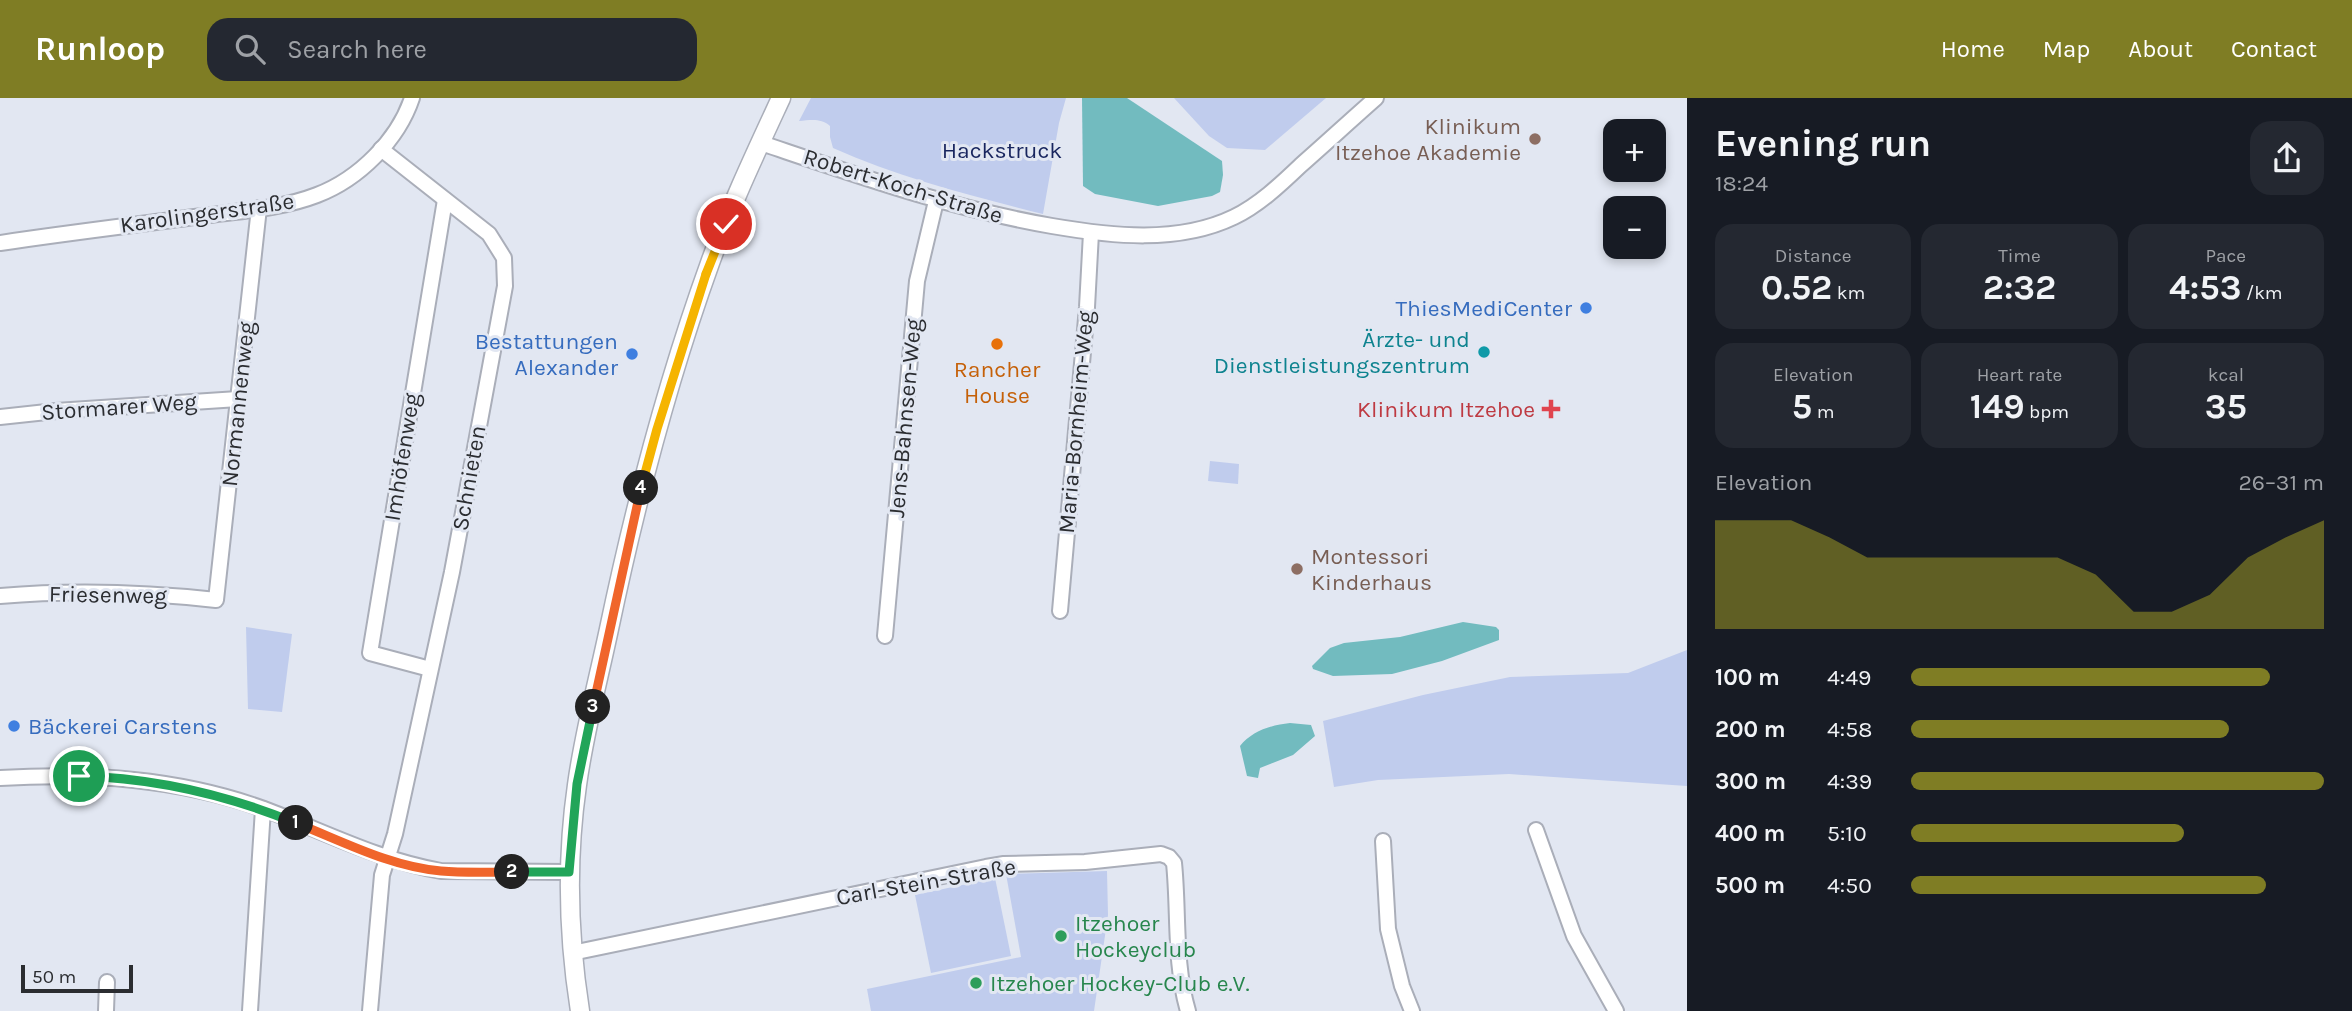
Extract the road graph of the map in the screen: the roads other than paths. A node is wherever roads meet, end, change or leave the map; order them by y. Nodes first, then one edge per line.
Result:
1 (412, 98) edge
2 (782, 98) edge
3 (1376, 98) edge
4 (761, 143) junction
5 (381, 149) junction
6 (445, 200) junction
7 (936, 201) junction
8 (259, 208) junction
9 (1091, 233) junction
10 (0, 243) edge
11 (238, 400) junction
12 (0, 417) edge
13 (0, 596) edge
14 (216, 600) joint
15 (1060, 611) dead end
16 (885, 636) dead end
17 (430, 669) junction
18 (0, 778) edge
19 (263, 809) junction
20 (1536, 830) dead end
21 (1382, 841) dead end
22 (387, 858) junction
23 (569, 872) junction
24 (572, 953) junction
25 (107, 982) dead end
26 (106, 1011) edge
27 (250, 1011) edge
28 (370, 1011) edge
29 (580, 1011) edge
30 (1188, 1011) edge
31 (1412, 1011) edge
32 (1616, 1011) edge

1 - 5 street, Karolingerstraße
2 - 4 street
3 - 9 street, Robert-Koch-Straße
4 - 7 street, Robert-Koch-Straße
4 - 23 street
5 - 6 street, Schnieten
5 - 8 street, Karolingerstraße
6 - 17 street, Schnieten
6 - 17 street, Imhöfenweg
7 - 9 street, Robert-Koch-Straße
7 - 16 street, Jens-Bahnsen-Weg
8 - 10 street, Karolingerstraße
8 - 11 street, Normannenweg
9 - 15 street, Maria-Bornheim-Weg
11 - 12 street, Stormarer Weg
11 - 14 street, Normannenweg
13 - 14 street, Friesenweg
17 - 22 street, Schnieten
18 - 19 street
19 - 22 street
19 - 27 street
20 - 32 street
21 - 31 street
22 - 23 street
22 - 28 street, Schnieten
23 - 24 street
24 - 29 street
24 - 30 street, Carl-Stein-Straße
25 - 26 street

